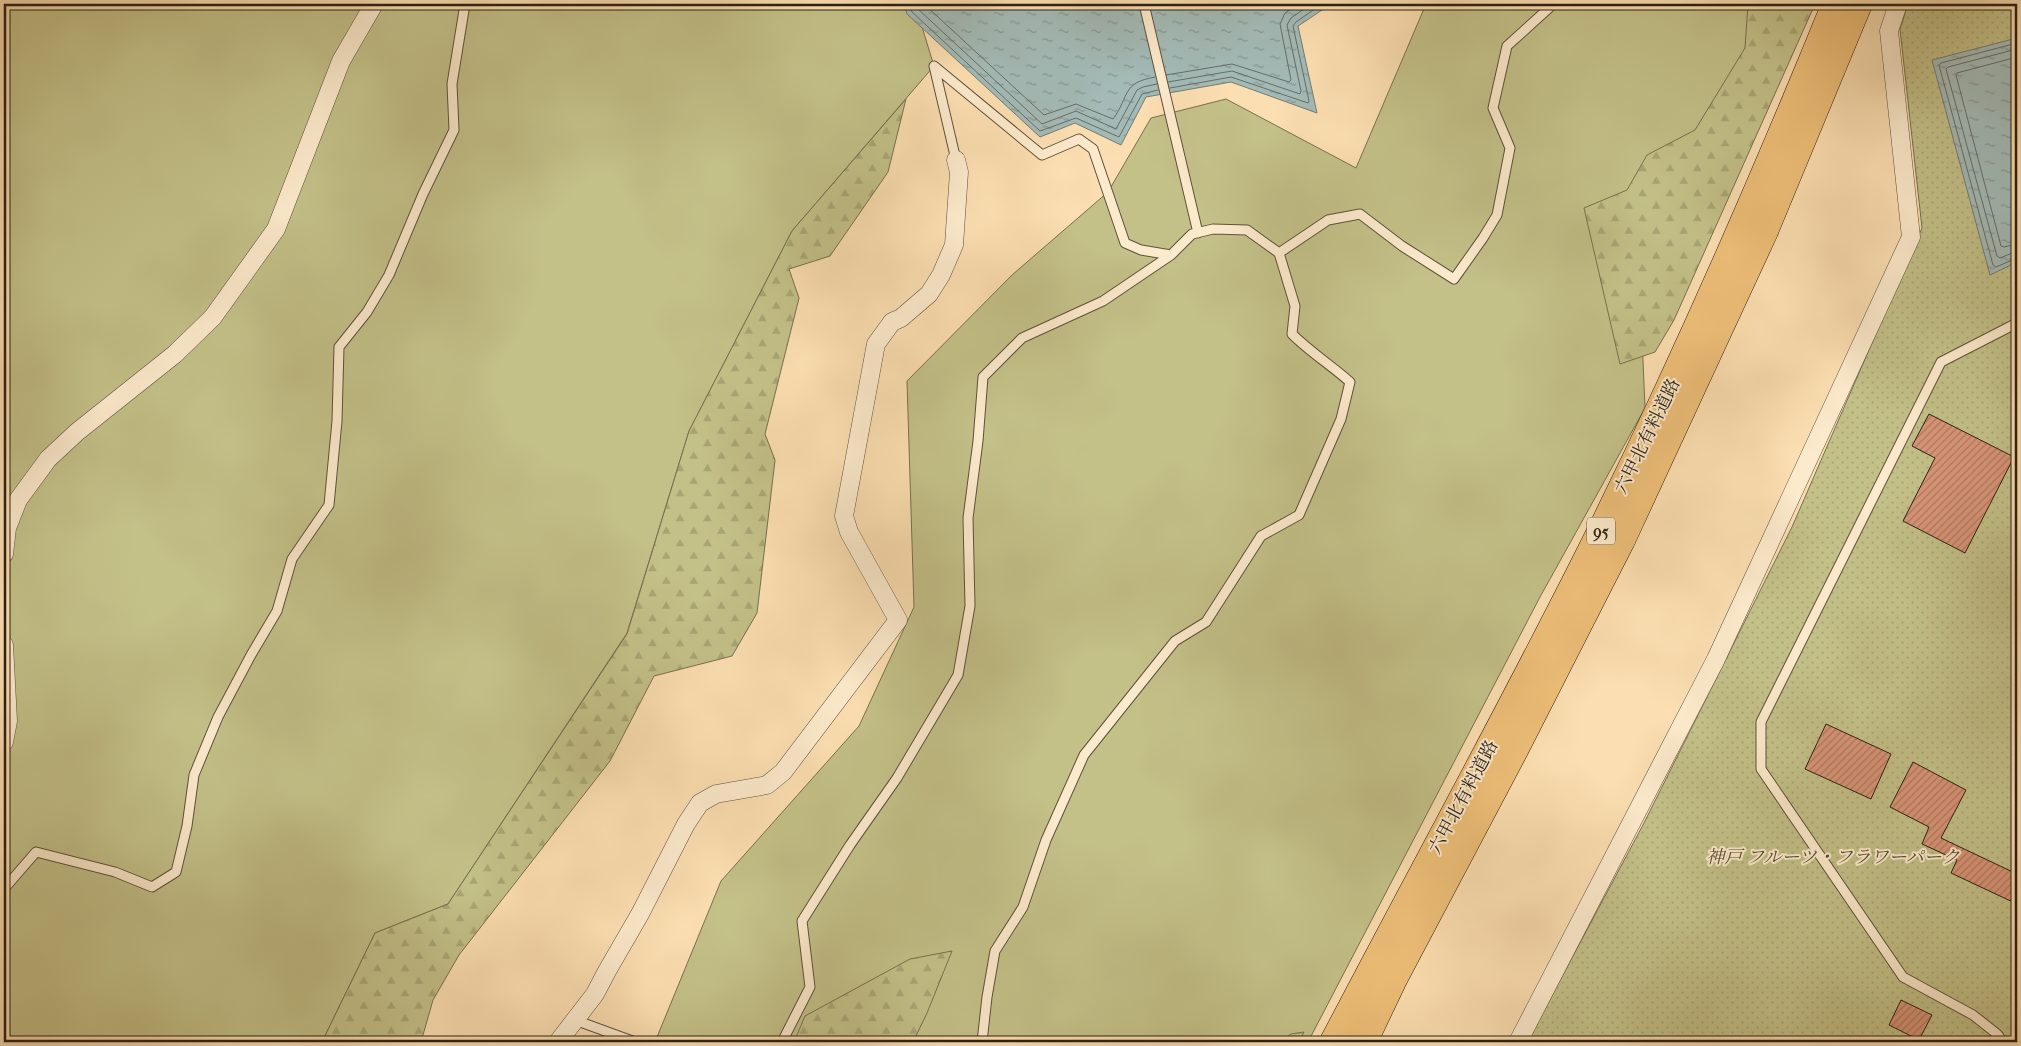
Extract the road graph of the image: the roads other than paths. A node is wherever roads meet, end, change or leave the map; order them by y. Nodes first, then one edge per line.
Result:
1 (374, 4) edge
2 (465, 4) edge
3 (1144, 4) edge
4 (1551, 4) edge
5 (1836, 4) edge
6 (1858, 4) edge
7 (1898, 4) edge
8 (956, 160) joint
9 (1198, 233) junction
10 (1279, 253) junction
11 (1171, 255) junction
12 (2017, 323) edge
13 (4, 554) edge
14 (4, 645) edge
15 (4, 742) edge
16 (4, 889) edge
17 (1393, 979) junction
18 (575, 1020) junction
19 (558, 1042) edge
20 (635, 1042) edge
21 (782, 1042) edge
22 (982, 1042) edge
23 (1334, 1042) edge
24 (1362, 1042) edge
25 (1369, 1042) edge
26 (1518, 1042) edge
27 (2003, 1042) edge

1 - 13 street
2 - 16 lane
3 - 9 lane
4 - 10 lane
5 - 23 main road, 六甲北有料道路 / 95
6 - 17 main road, 六甲北有料道路 / 95
7 - 26 street
8 - 11 lane
8 - 18 street
9 - 10 lane
9 - 11 lane
10 - 22 lane
11 - 21 lane
12 - 27 lane
14 - 15 street
17 - 24 main road, 六甲北有料道路 / 95
17 - 25 main road
18 - 19 street
18 - 20 lane

